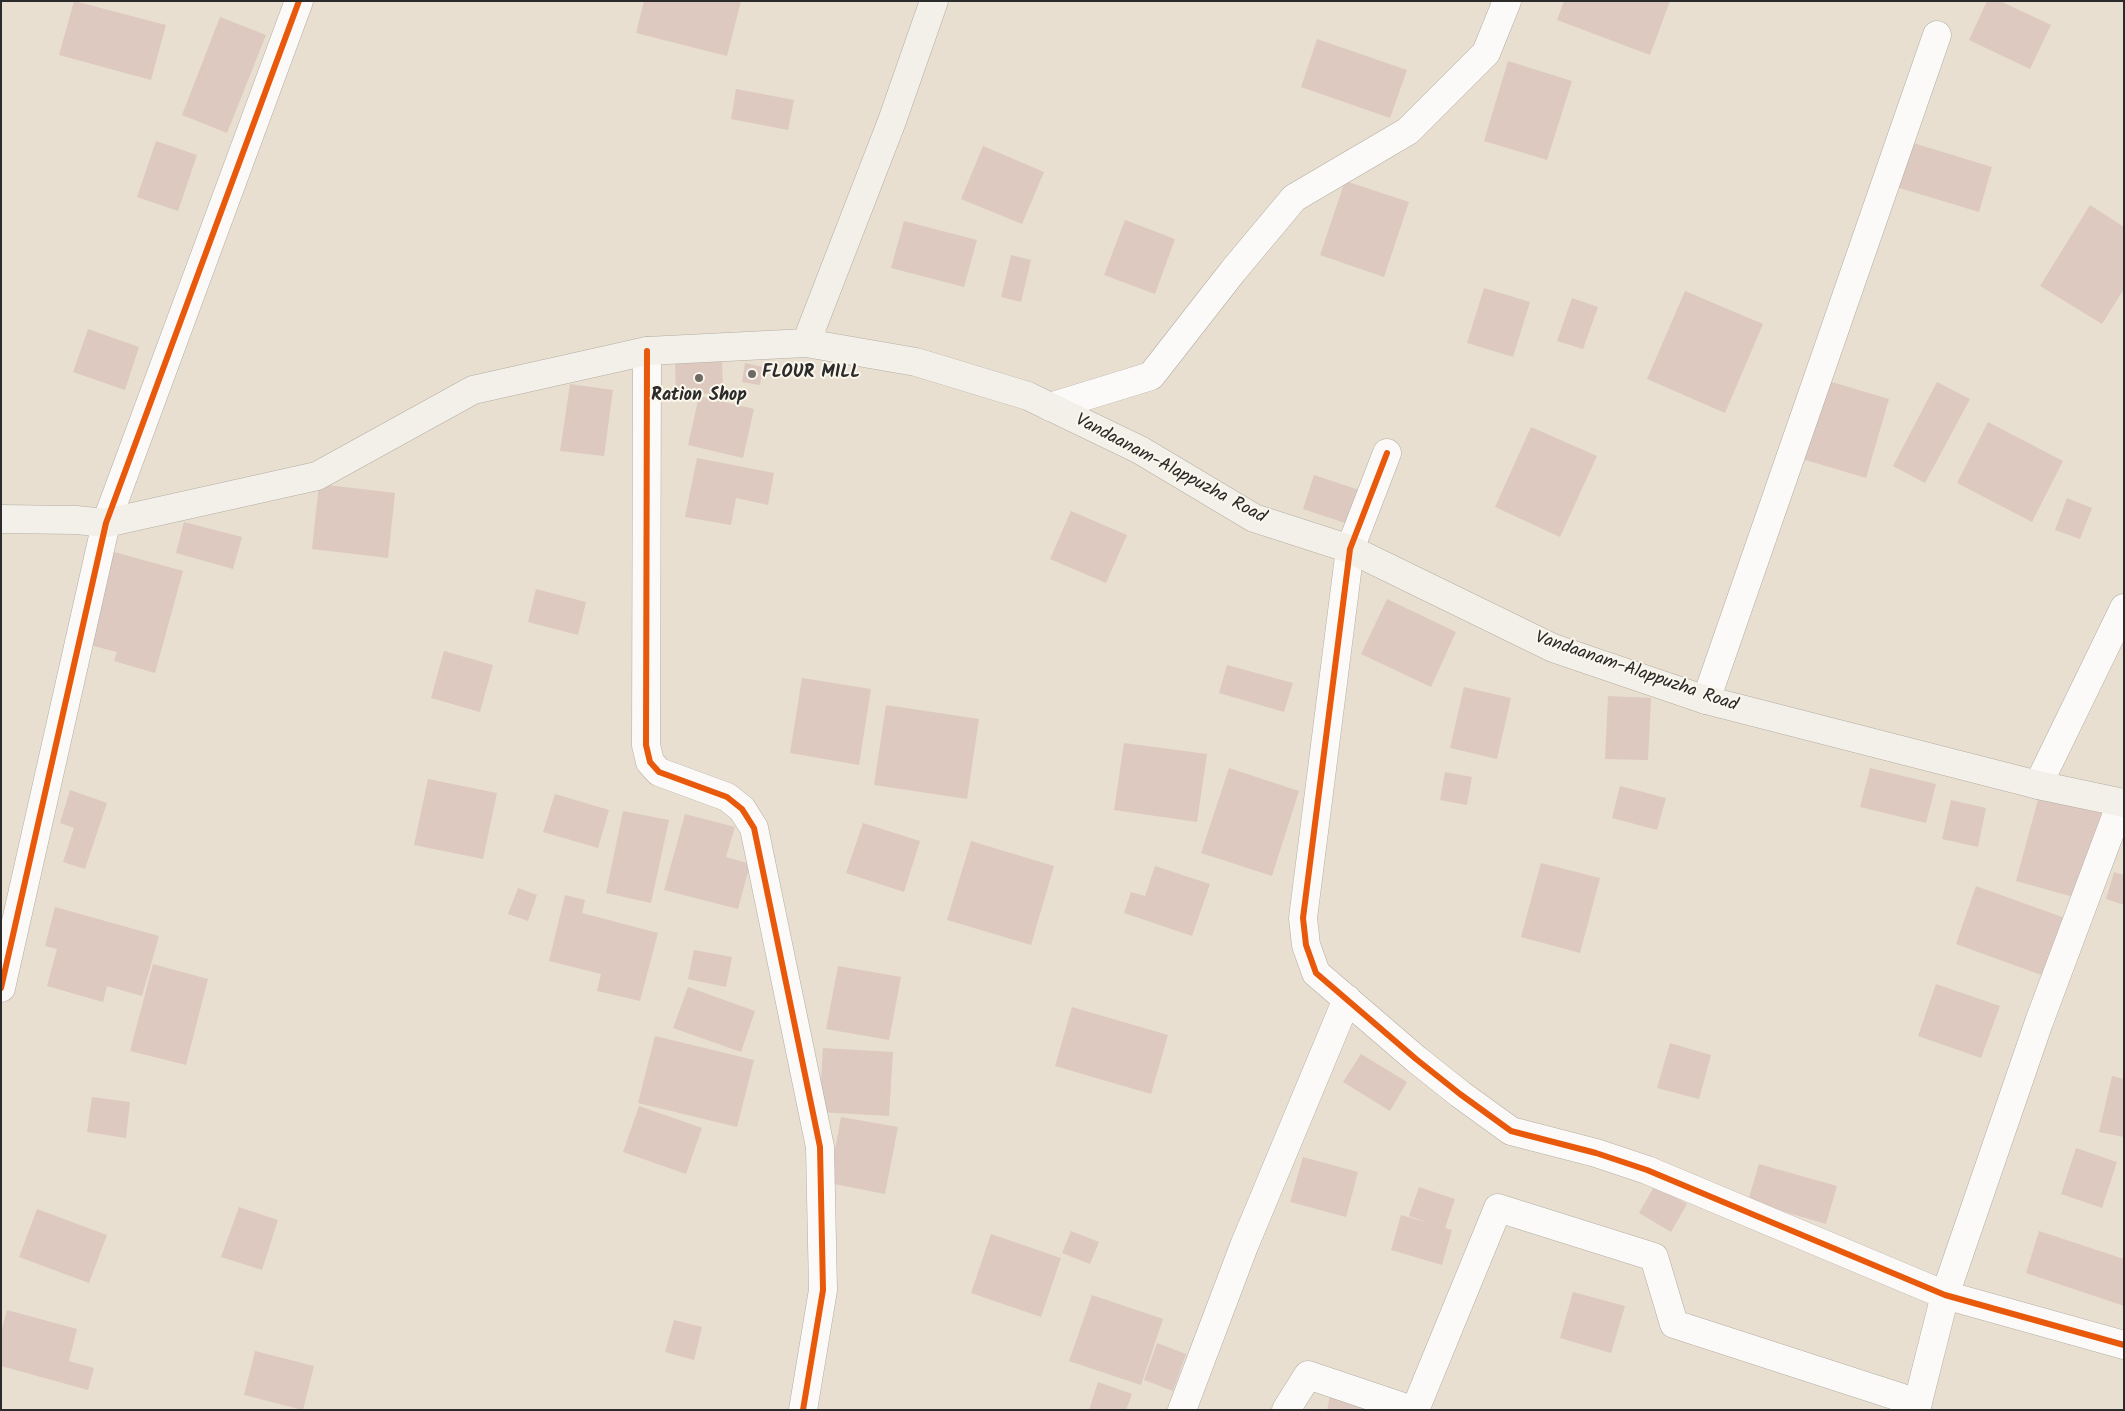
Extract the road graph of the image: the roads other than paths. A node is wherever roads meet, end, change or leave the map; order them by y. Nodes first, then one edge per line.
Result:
1 (299, 1) edge
2 (934, 1) edge
3 (1507, 1) edge
4 (1937, 36) dead end
5 (806, 343) junction
6 (647, 352) junction
7 (1050, 407) junction
8 (1387, 453) dead end
9 (1, 520) edge
10 (106, 523) junction
11 (1350, 549) junction
12 (2124, 608) edge
13 (1706, 700) junction
14 (2038, 785) junction
15 (2122, 803) edge
16 (1, 988) edge
17 (1347, 999) junction
18 (1945, 1295) junction
19 (2124, 1345) edge
20 (1917, 1406) edge
21 (803, 1410) edge
22 (1182, 1410) edge
23 (1286, 1410) edge
24 (1414, 1410) edge

1 - 10 street
2 - 5 main road
3 - 7 street
4 - 13 street
5 - 6 main road, Vandaanam-Alappuzha Road
5 - 7 main road, Vandaanam-Alappuzha Road
6 - 10 main road, Vandaanam-Alappuzha Road
6 - 21 street
7 - 11 main road, Vandaanam-Alappuzha Road
8 - 11 street
9 - 10 main road, Vandaanam-Alappuzha Road
10 - 16 street
11 - 13 main road, Vandaanam-Alappuzha Road
11 - 17 street
12 - 14 street
13 - 14 main road, Vandaanam-Alappuzha Road
14 - 15 main road, Vandaanam-Alappuzha Road
15 - 18 street
17 - 18 street
17 - 22 street
18 - 19 street
18 - 20 street
20 - 24 street
23 - 24 street

